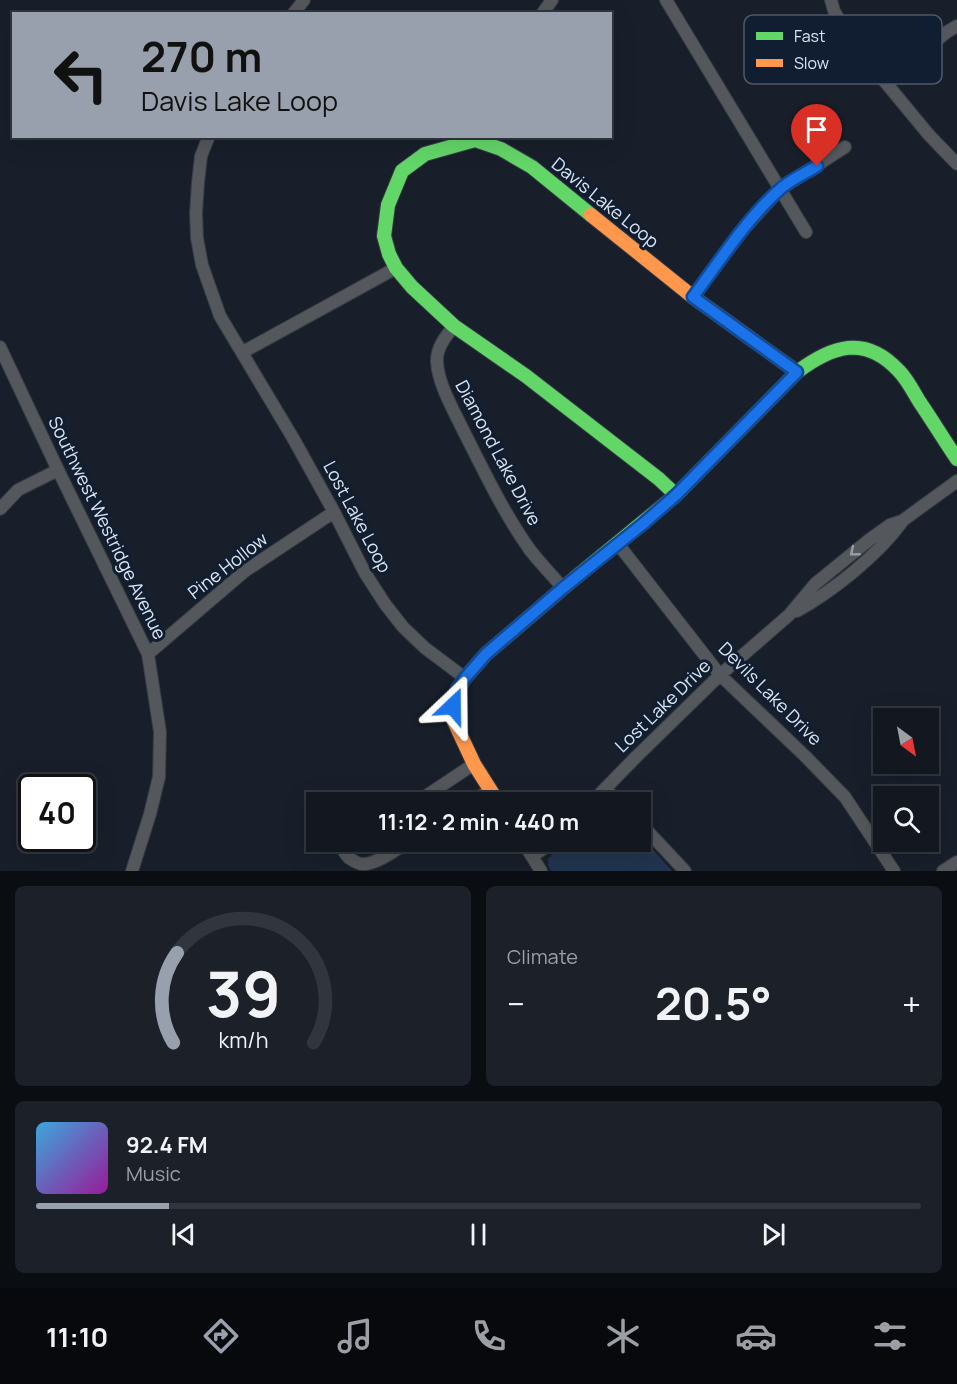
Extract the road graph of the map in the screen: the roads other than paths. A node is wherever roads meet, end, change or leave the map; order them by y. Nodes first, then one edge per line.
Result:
1 (304, 0) edge
2 (666, 0) edge
3 (831, 0) edge
4 (295, 12) edge
5 (836, 15) edge
6 (957, 26) edge
7 (942, 36) edge
8 (887, 84) edge
9 (207, 138) edge
10 (475, 138) edge
11 (845, 147) dead end
12 (957, 164) edge
13 (780, 189) junction
14 (806, 232) dead end
15 (396, 268) junction
16 (693, 297) junction
17 (454, 326) junction
18 (0, 347) edge
19 (243, 352) junction
20 (797, 372) junction
21 (957, 459) edge
22 (58, 470) junction
23 (957, 481) edge
24 (676, 495) junction
25 (0, 509) edge
26 (334, 512) junction
27 (618, 544) junction
28 (563, 588) junction
29 (148, 654) junction
30 (720, 675) junction
31 (465, 678) junction
32 (474, 764) junction
33 (605, 789) junction
34 (432, 792) edge
35 (492, 792) edge
36 (602, 792) edge
37 (608, 792) edge
38 (651, 835) edge
39 (344, 852) edge
40 (392, 852) edge
41 (530, 852) edge
42 (537, 852) edge
43 (532, 855) junction
44 (957, 862) edge
45 (132, 871) edge
46 (542, 871) edge
47 (685, 871) edge
48 (894, 871) edge
49 (943, 871) edge

1 - 4 street
2 - 13 street
3 - 5 street
6 - 7 street
8 - 12 street
9 - 19 street, Lost Lake Loop
10 - 15 street, Davis Lake Loop
10 - 16 street, Davis Lake Loop
11 - 13 street
13 - 14 street
13 - 16 street
15 - 17 street, Davis Lake Loop
15 - 19 street
16 - 20 street, Davis Lake Loop
17 - 24 street, Davis Lake Loop
17 - 28 street, Diamond Lake Drive
18 - 22 street, Southwest Westridge Avenue
19 - 26 street, Lost Lake Loop
20 - 21 street
20 - 24 street
22 - 25 street
22 - 29 street, Southwest Westridge Avenue
23 - 30 street, Lost Lake Drive
24 - 27 street
26 - 29 street, Pine Hollow
26 - 31 street, Lost Lake Loop
27 - 28 street
27 - 30 street, Devils Lake Drive
28 - 31 street
29 - 45 street, Southwest Westridge Avenue
30 - 33 street, Lost Lake Drive
30 - 48 street, Devils Lake Drive
31 - 32 street
32 - 34 street
32 - 35 street
33 - 36 street, Lost Lake Drive
33 - 37 street
38 - 47 street
39 - 40 street
41 - 43 street
42 - 43 street
43 - 46 street
44 - 49 street

